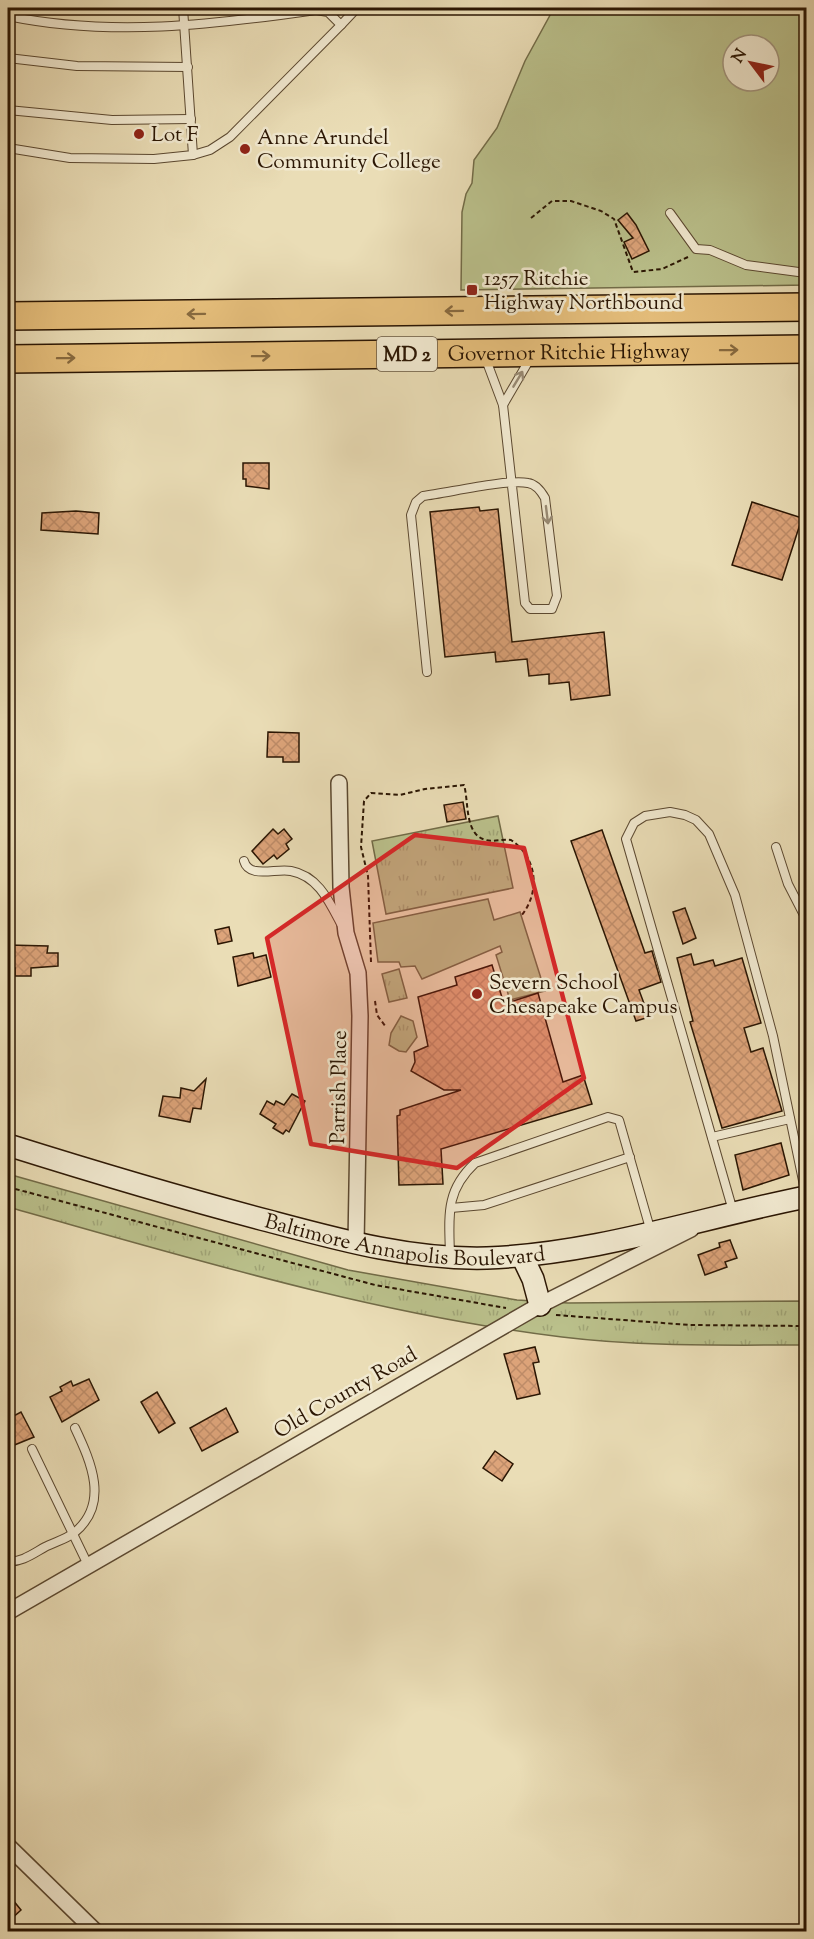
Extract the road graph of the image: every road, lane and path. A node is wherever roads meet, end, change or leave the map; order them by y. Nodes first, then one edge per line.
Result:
1 (183, 8) edge
2 (357, 8) edge
3 (8, 16) edge
4 (341, 25) junction
5 (185, 27) junction
6 (8, 58) edge
7 (188, 67) junction
8 (8, 110) edge
9 (191, 119) junction
10 (8, 148) edge
11 (193, 155) junction
12 (670, 213) dead end
13 (531, 218) dead end
14 (696, 249) junction
15 (807, 273) edge
16 (807, 307) edge
17 (8, 316) edge
18 (807, 349) edge
19 (534, 352) junction
20 (484, 353) junction
21 (8, 359) edge
22 (503, 405) junction
23 (510, 484) junction
24 (427, 672) dead end
25 (339, 783) dead end
26 (776, 847) dead end
27 (244, 861) dead end
28 (521, 916) dead end
29 (807, 919) edge
30 (346, 933) junction
31 (371, 964) dead end
32 (374, 996) dead end
33 (386, 1027) dead end
34 (790, 1119) junction
35 (712, 1137) junction
36 (8, 1146) edge
37 (630, 1157) junction
38 (8, 1186) edge
39 (807, 1197) edge
40 (451, 1208) junction
41 (734, 1213) junction
42 (709, 1219) junction
43 (651, 1233) junction
44 (356, 1244) junction
45 (450, 1256) junction
46 (522, 1256) junction
47 (506, 1308) dead end
48 (545, 1310) junction
49 (807, 1326) edge
50 (75, 1428) dead end
51 (32, 1449) dead end
52 (73, 1534) junction
53 (8, 1561) edge
54 (88, 1565) junction
55 (8, 1612) edge
56 (8, 1846) edge
57 (96, 1932) edge

1 - 5 lane
2 - 4 lane
3 - 5 lane
4 - 5 lane
4 - 11 lane
5 - 7 lane
6 - 7 lane
7 - 9 lane
8 - 9 lane
9 - 11 lane
10 - 11 lane
12 - 14 lane
13 - 14 path
14 - 15 lane
16 -> 17 highway, Governor Ritchie Highway / MD 2
19 -> 18 highway, Governor Ritchie Highway / MD 2
19 - 20 highway, Governor Ritchie Highway / MD 2
22 -> 19 lane
21 -> 20 highway, Governor Ritchie Highway / MD 2
20 - 22 lane
22 - 23 lane
23 -> 23 lane
23 - 24 lane
25 - 30 street, Parrish Place
26 - 29 lane
27 - 30 lane
28 - 31 path
30 - 44 street, Parrish Place
32 - 33 path
34 - 35 lane
34 - 35 lane
34 - 39 lane
35 - 41 lane
36 - 44 street, Baltimore Annapolis Boulevard
37 - 40 lane
37 - 40 lane
37 - 43 lane
38 - 47 path
39 - 41 street, Baltimore Annapolis Boulevard
40 - 45 lane
41 - 42 street, Baltimore Annapolis Boulevard
42 - 43 street, Baltimore Annapolis Boulevard
42 - 48 street, Old County Road
43 - 46 street, Baltimore Annapolis Boulevard
44 - 45 street, Baltimore Annapolis Boulevard
45 - 46 street, Baltimore Annapolis Boulevard
46 - 48 street
48 - 49 path
48 - 54 street, Old County Road
50 - 52 lane
51 - 52 lane
52 - 53 lane
52 - 54 lane
54 - 55 street, Old County Road
56 - 57 street

